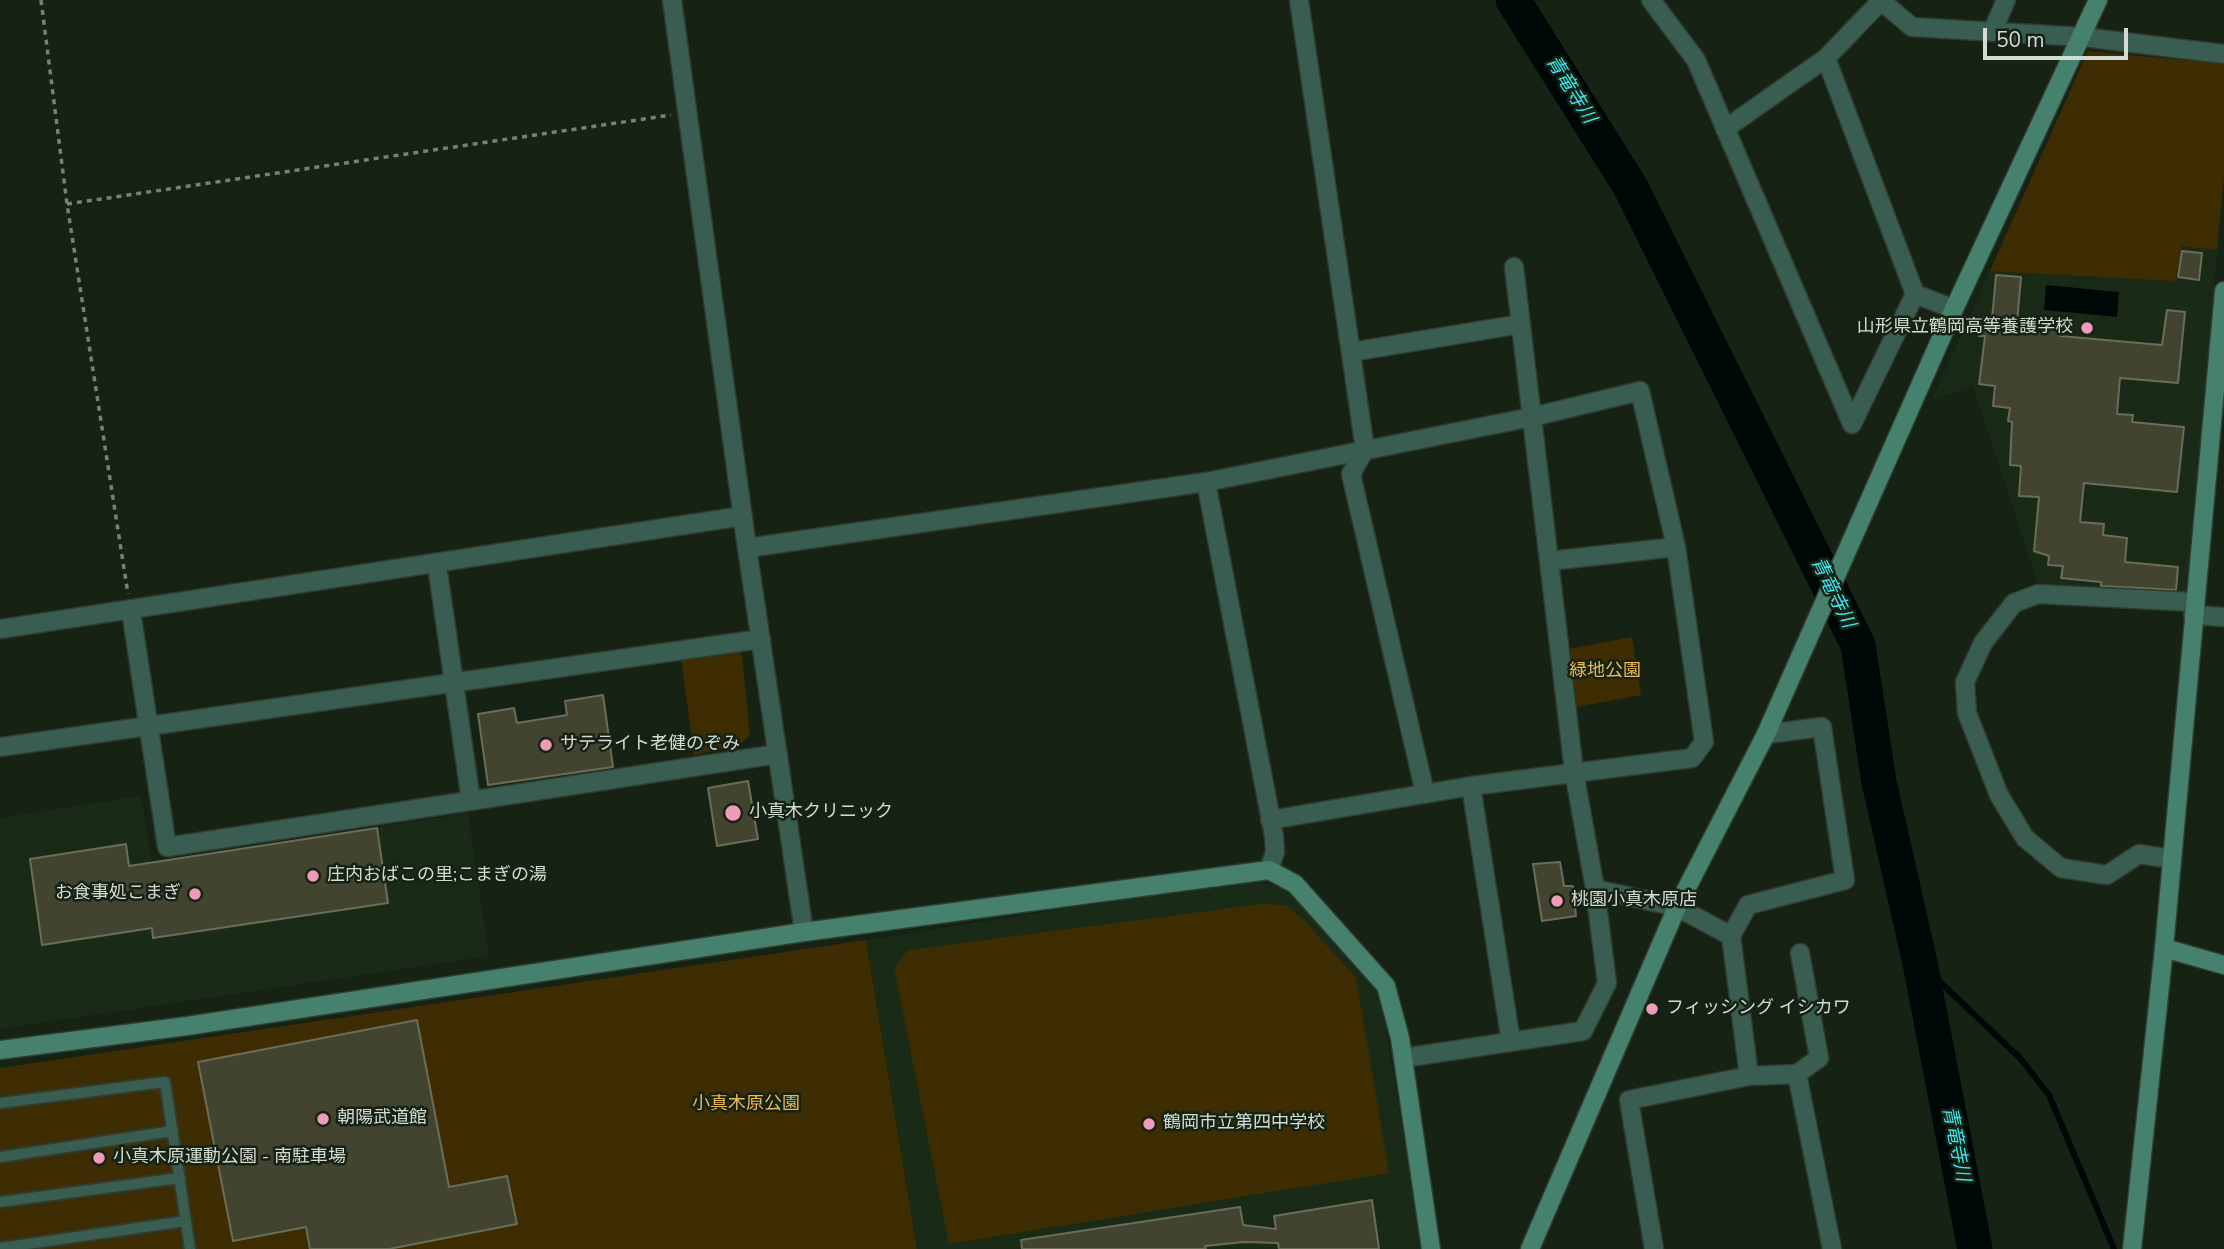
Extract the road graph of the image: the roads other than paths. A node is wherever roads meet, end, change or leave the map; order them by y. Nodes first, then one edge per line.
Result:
1 (672, 0) edge
2 (1298, 0) edge
3 (1651, 0) edge
4 (1881, 0) edge
5 (2006, 0) edge
6 (2098, 0) edge
7 (1992, 32) junction
8 (2083, 37) junction
9 (2224, 54) edge
10 (1826, 58) junction
11 (1725, 129) junction
12 (1514, 267) dead end
13 (2224, 292) edge
14 (1915, 294) junction
15 (1954, 309) junction
16 (1521, 324) junction
17 (1350, 352) junction
18 (1532, 416) junction
19 (1365, 449) junction
20 (1206, 482) junction
21 (743, 516) junction
22 (1676, 547) junction
23 (747, 548) junction
24 (1549, 561) junction
25 (437, 565) junction
26 (2193, 608) junction
27 (131, 611) junction
28 (2224, 617) edge
29 (0, 629) edge
30 (761, 639) junction
31 (454, 684) junction
32 (148, 727) junction
33 (1766, 734) junction
34 (0, 747) edge
35 (778, 754) junction
36 (1574, 771) junction
37 (1471, 786) junction
38 (1425, 793) junction
39 (471, 801) junction
40 (1270, 820) junction
41 (2172, 859) junction
42 (1269, 870) junction
43 (1595, 889) junction
44 (1677, 907) junction
45 (804, 932) junction
46 (1731, 936) junction
47 (2164, 948) junction
48 (1800, 953) dead end
49 (2224, 965) edge
50 (1511, 1042) junction
51 (0, 1050) edge
52 (1403, 1058) junction
53 (1797, 1074) junction
54 (1749, 1076) junction
55 (0, 1103) edge
56 (173, 1130) junction
57 (0, 1157) edge
58 (180, 1178) junction
59 (0, 1202) edge
60 (186, 1221) junction
61 (0, 1248) edge
62 (190, 1249) edge
63 (1431, 1249) edge
64 (1530, 1249) edge
65 (1654, 1249) edge
66 (1832, 1249) edge
67 (2132, 1249) edge

1 - 21 street
2 - 17 street
3 - 11 street
4 - 7 street
4 - 10 street
5 - 7 street
6 - 8 street
7 - 8 street
8 - 9 street
8 - 15 street
10 - 11 street
10 - 14 street
11 - 14 street
12 - 16 street
13 - 26 street
14 - 15 street
15 - 33 street
16 - 17 street
16 - 18 street
17 - 19 street
18 - 19 street
18 - 22 street
18 - 24 street
19 - 20 street
19 - 38 street
20 - 23 street
20 - 40 street
21 - 23 street
21 - 25 street
22 - 24 street
22 - 36 street
23 - 30 street
24 - 36 street
25 - 27 street
25 - 31 street
26 - 28 street
26 - 41 street
26 - 41 street
27 - 29 street
27 - 32 street
30 - 31 street
30 - 35 street
31 - 32 street
31 - 39 street
32 - 34 street
32 - 39 street
33 - 44 street
33 - 46 street
35 - 39 street
35 - 45 street
36 - 37 street
36 - 43 street
37 - 38 street
37 - 50 street
38 - 40 street
40 - 42 street
41 - 47 street
42 - 45 street
42 - 52 street
43 - 44 street
43 - 50 street
44 - 46 street
44 - 64 street
45 - 51 street
46 - 54 street
47 - 49 street
47 - 67 street
48 - 53 street
50 - 52 street
52 - 63 street
53 - 54 street
53 - 66 street
54 - 65 street
55 - 56 lane
56 - 57 lane
56 - 58 lane
58 - 59 lane
58 - 60 lane
60 - 61 lane
60 - 62 lane

